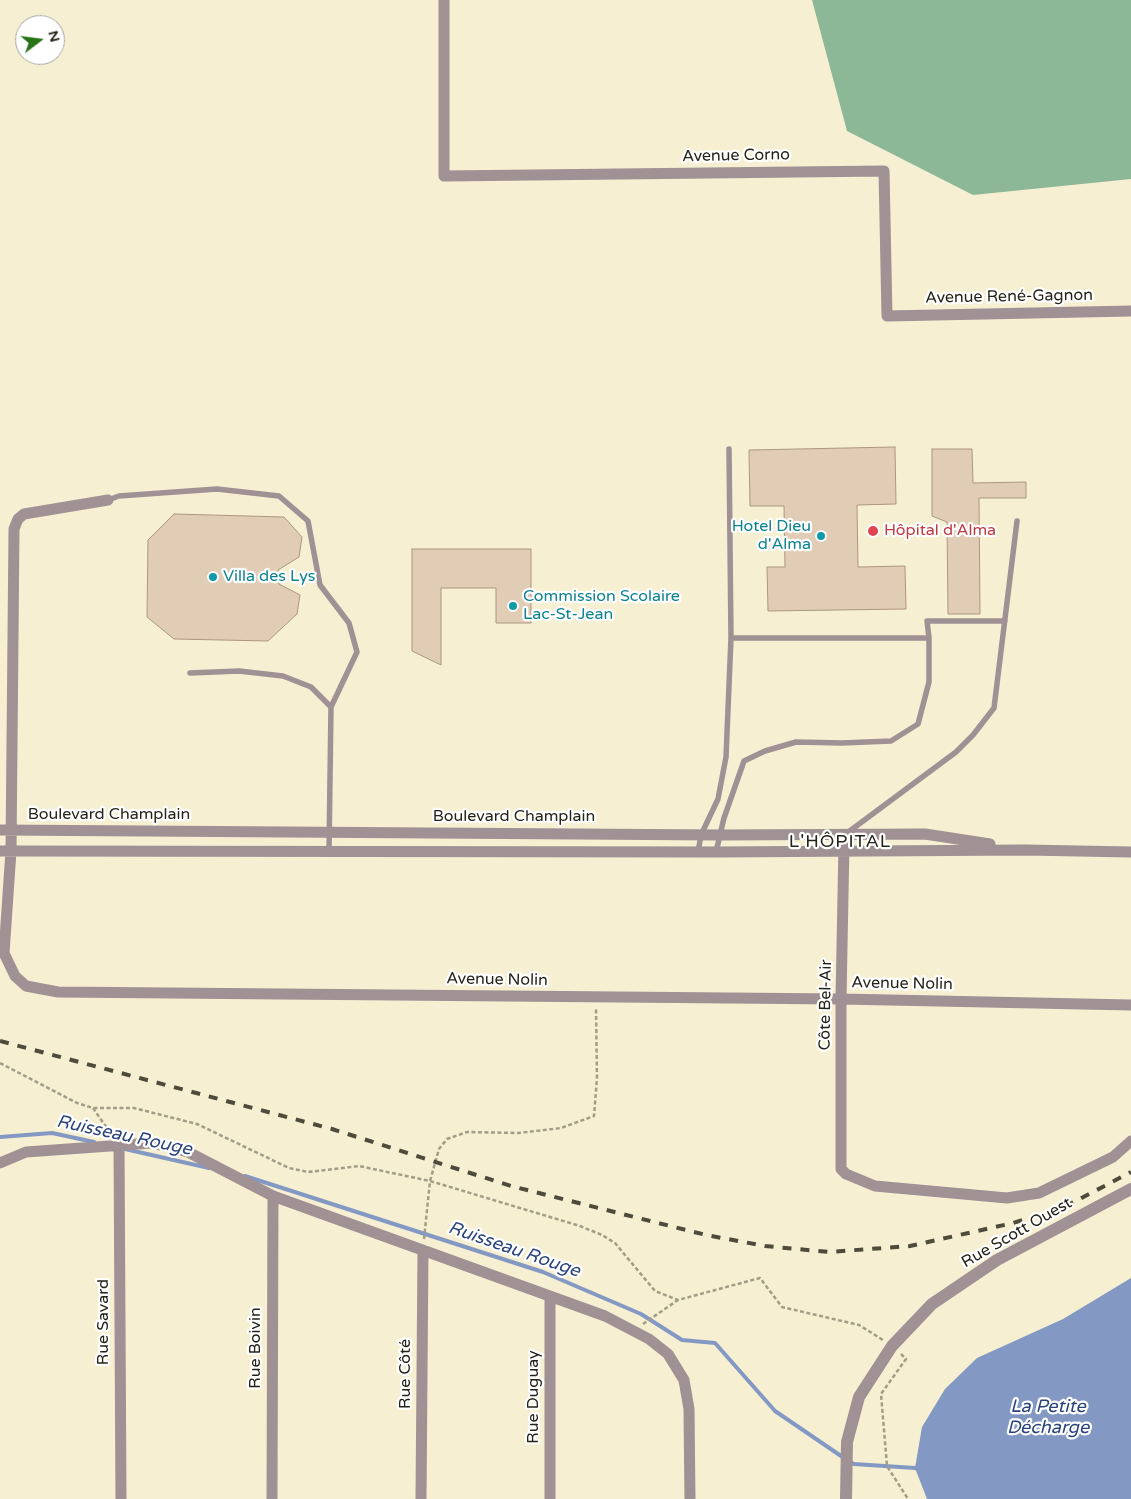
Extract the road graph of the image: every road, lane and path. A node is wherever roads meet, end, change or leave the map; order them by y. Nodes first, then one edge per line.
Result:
1 (444, 0) edge
2 (1131, 310) edge
3 (887, 316) joint
4 (729, 450) dead end
5 (108, 500) joint
6 (1017, 521) dead end
7 (1004, 621) junction
8 (731, 638) junction
9 (928, 638) junction
10 (190, 673) dead end
11 (331, 707) junction
12 (6, 830) edge
13 (329, 832) junction
14 (845, 834) junction
15 (701, 835) junction
16 (720, 835) junction
17 (844, 850) junction
18 (1026, 850) junction
19 (6, 851) edge
20 (329, 851) junction
21 (698, 852) junction
22 (716, 852) junction
23 (1131, 852) edge
24 (596, 997) junction
25 (842, 999) junction
26 (1131, 1005) edge
27 (0, 1063) edge
28 (93, 1108) junction
29 (1131, 1141) edge
30 (119, 1145) junction
31 (0, 1163) edge
32 (430, 1181) junction
33 (1131, 1188) edge
34 (273, 1196) junction
35 (422, 1250) junction
36 (550, 1296) junction
37 (678, 1300) junction
38 (634, 1330) junction
39 (892, 1346) junction
40 (121, 1499) edge
41 (272, 1499) edge
42 (421, 1499) edge
43 (550, 1499) edge
44 (690, 1499) edge
45 (846, 1499) edge
46 (908, 1499) edge

1 - 3 street, Avenue Corno
2 - 3 street, Avenue René-Gagnon
4 - 8 lane
5 - 11 lane
5 - 12 street, Avenue Nolin
6 - 7 lane
7 - 9 lane
7 - 14 lane
8 - 9 lane
8 - 15 lane
9 - 16 lane
10 - 11 lane
11 - 13 lane
12 - 13 street, Boulevard Champlain
12 - 19 street, Avenue Nolin
13 - 15 street, Boulevard Champlain
13 - 20 lane
14 - 16 street, Boulevard Champlain
14 - 17 street, Côte Bel-Air
14 - 18 street, Boulevard Champlain
15 - 16 street, Boulevard Champlain
15 - 21 lane
16 - 22 lane
17 - 18 street, Boulevard Champlain
17 - 22 street, Boulevard Champlain
17 - 25 street, Côte Bel-Air
18 - 23 street, Boulevard Champlain
19 - 20 street, Boulevard Champlain
19 - 24 street, Avenue Nolin
20 - 21 street, Boulevard Champlain
21 - 22 street, Boulevard Champlain
24 - 25 street, Avenue Nolin
24 - 32 path
25 - 26 street, Avenue Nolin
25 - 29 street, Côte Bel-Air
27 - 28 path
28 - 30 path
28 - 32 path
30 - 31 street
30 - 34 street
30 - 40 street, Rue Savard
32 - 35 path
32 - 37 path
33 - 39 street, Rue Scott Ouest
34 - 35 street
34 - 41 street, Rue Boivin
35 - 36 street
35 - 42 street, Rue Côté
36 - 38 street
36 - 43 street, Rue Duguay
37 - 38 path
37 - 39 path
38 - 44 street
39 - 45 street, Rue Scott Ouest
39 - 46 path

